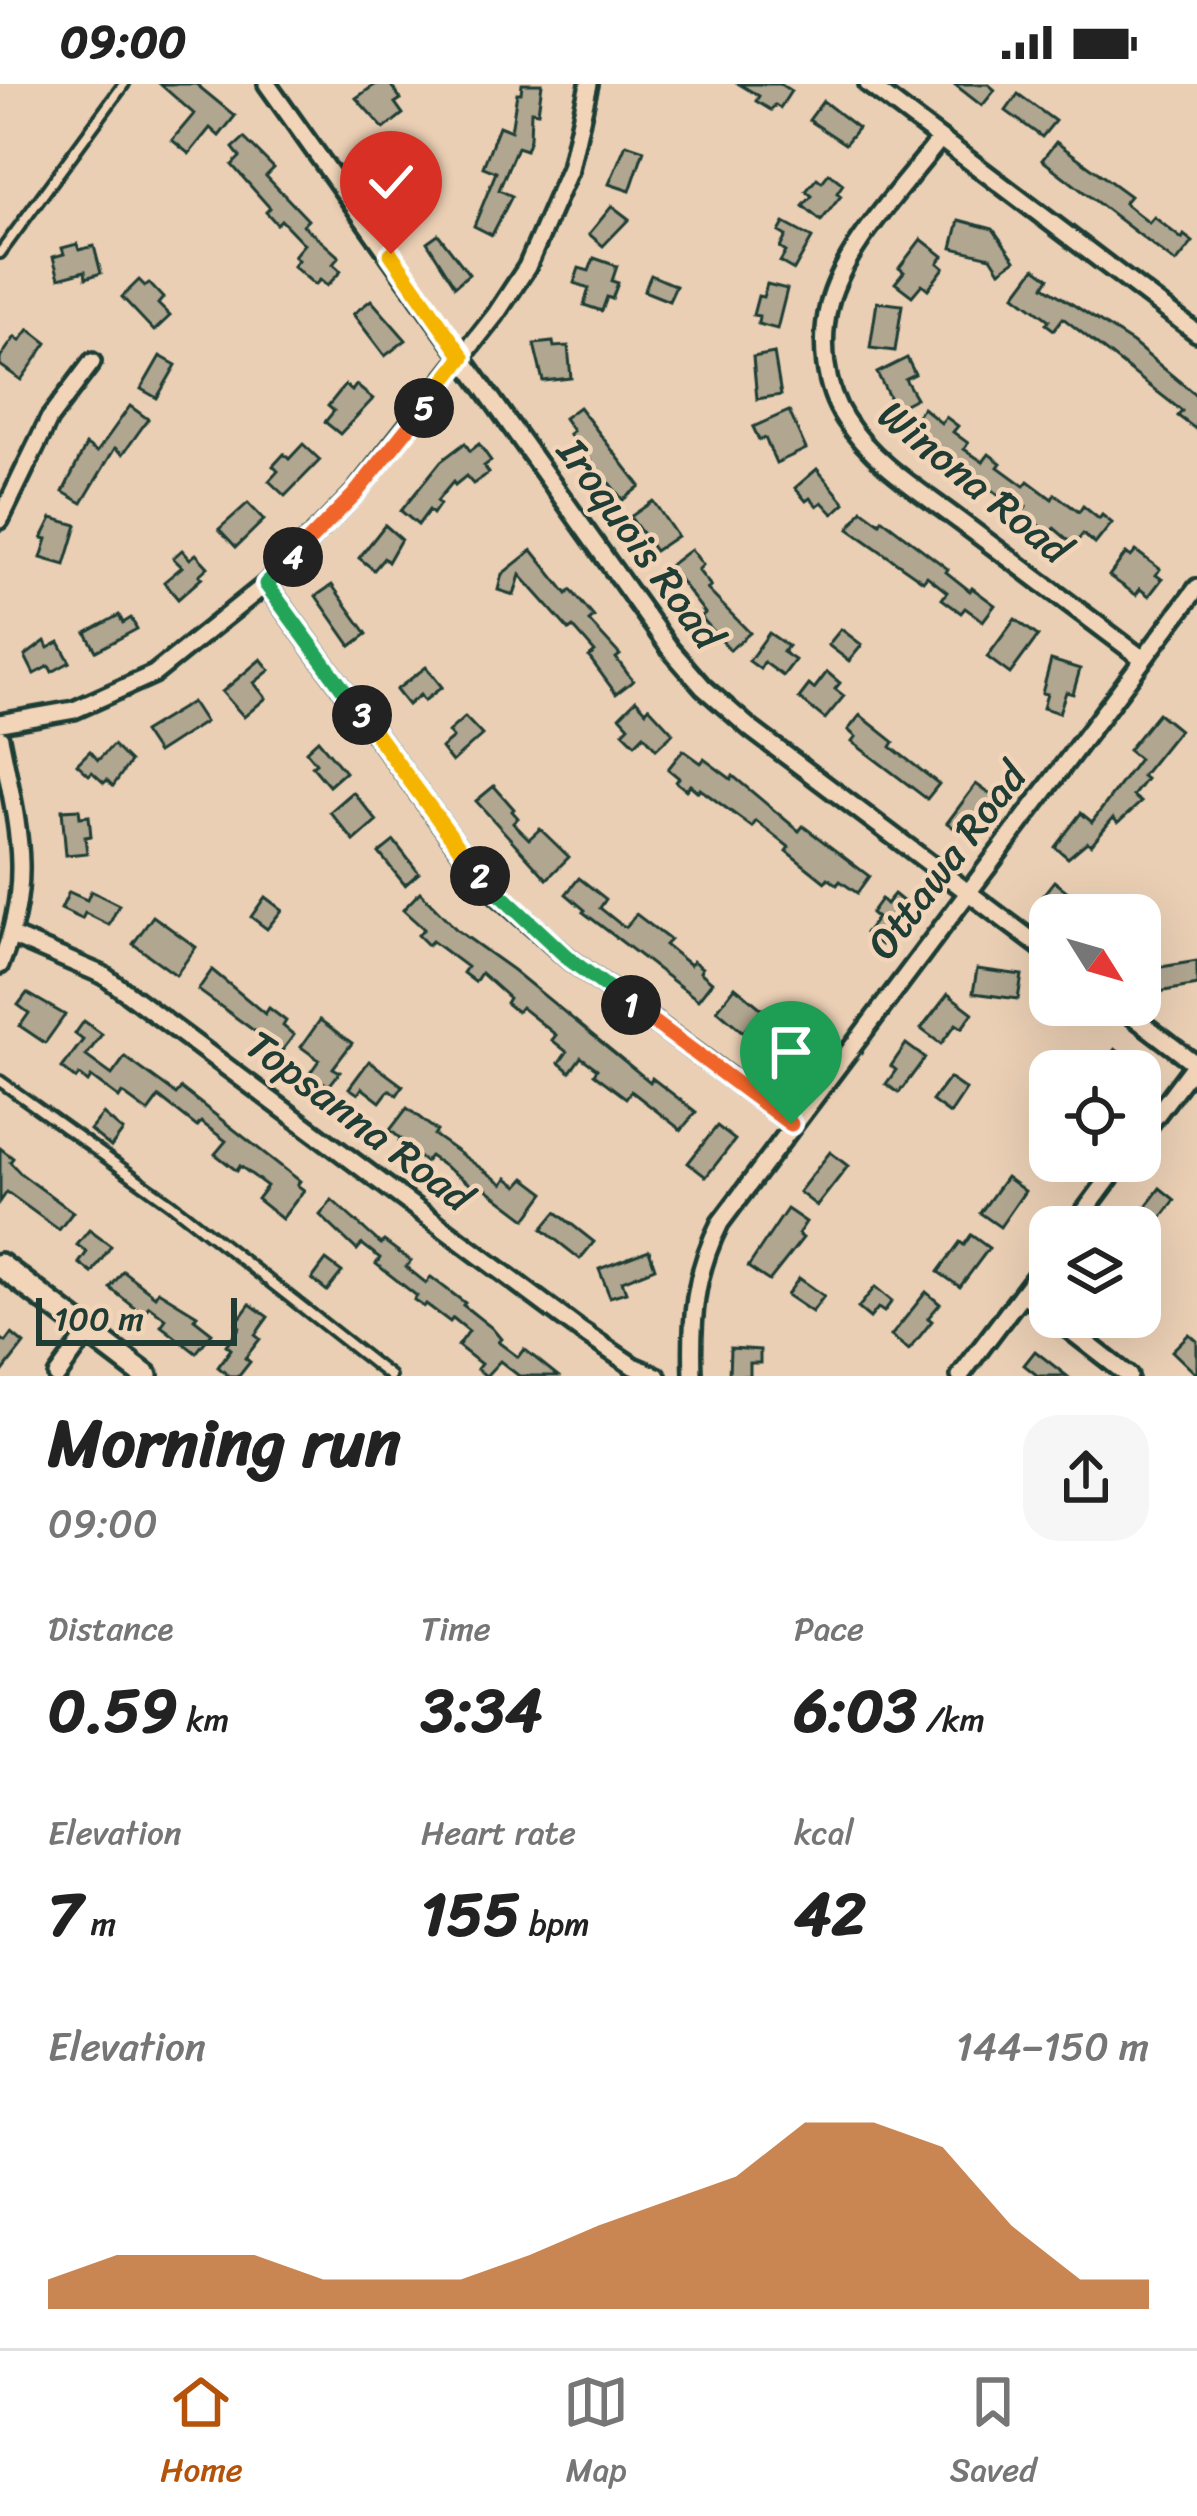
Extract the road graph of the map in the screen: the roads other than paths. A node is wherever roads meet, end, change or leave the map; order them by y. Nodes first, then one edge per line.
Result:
1 (124, 84) edge
2 (267, 84) edge
3 (589, 84) edge
4 (868, 84) edge
5 (940, 139) junction
6 (0, 253) edge
7 (1197, 333) edge
8 (463, 357) junction
9 (92, 362) dead end
10 (0, 520) edge
11 (266, 584) junction
12 (1197, 588) edge
13 (1143, 659) junction
14 (0, 723) edge
15 (0, 738) edge
16 (968, 892) junction
17 (12, 936) junction
18 (1029, 938) edge
19 (0, 965) edge
20 (1146, 1026) edge
21 (1196, 1063) edge
22 (0, 1081) edge
23 (1161, 1109) edge
24 (791, 1124) junction
25 (1106, 1182) edge
26 (1088, 1206) edge
27 (0, 1265) edge
28 (1029, 1285) edge
29 (1023, 1293) junction
30 (1029, 1298) edge
31 (88, 1333) junction
32 (1080, 1338) edge
33 (57, 1376) edge
34 (146, 1376) edge
35 (390, 1376) edge
36 (657, 1376) edge
37 (693, 1376) edge
38 (960, 1376) edge
39 (1129, 1376) edge

1 - 6 lane
2 - 8 street, Iroquois Road
3 - 8 street
4 - 5 street
5 - 7 street
5 - 13 street, Winona Road
8 - 11 street
8 - 16 street, Iroquois Road
9 - 10 street
11 - 14 street
11 - 24 street
12 - 13 street, Ottawa Road
13 - 16 street, Ottawa Road
15 - 17 street
16 - 18 street, Iroquois Road
16 - 24 street, Ottawa Road
17 - 19 street
17 - 36 street, Topsanna Road
20 - 21 street
21 - 23 street
22 - 35 lane
24 - 37 street, Ottawa Road
25 - 26 street
27 - 31 street
28 - 29 street
29 - 30 street
29 - 38 street
31 - 33 street
31 - 34 street
32 - 39 street

